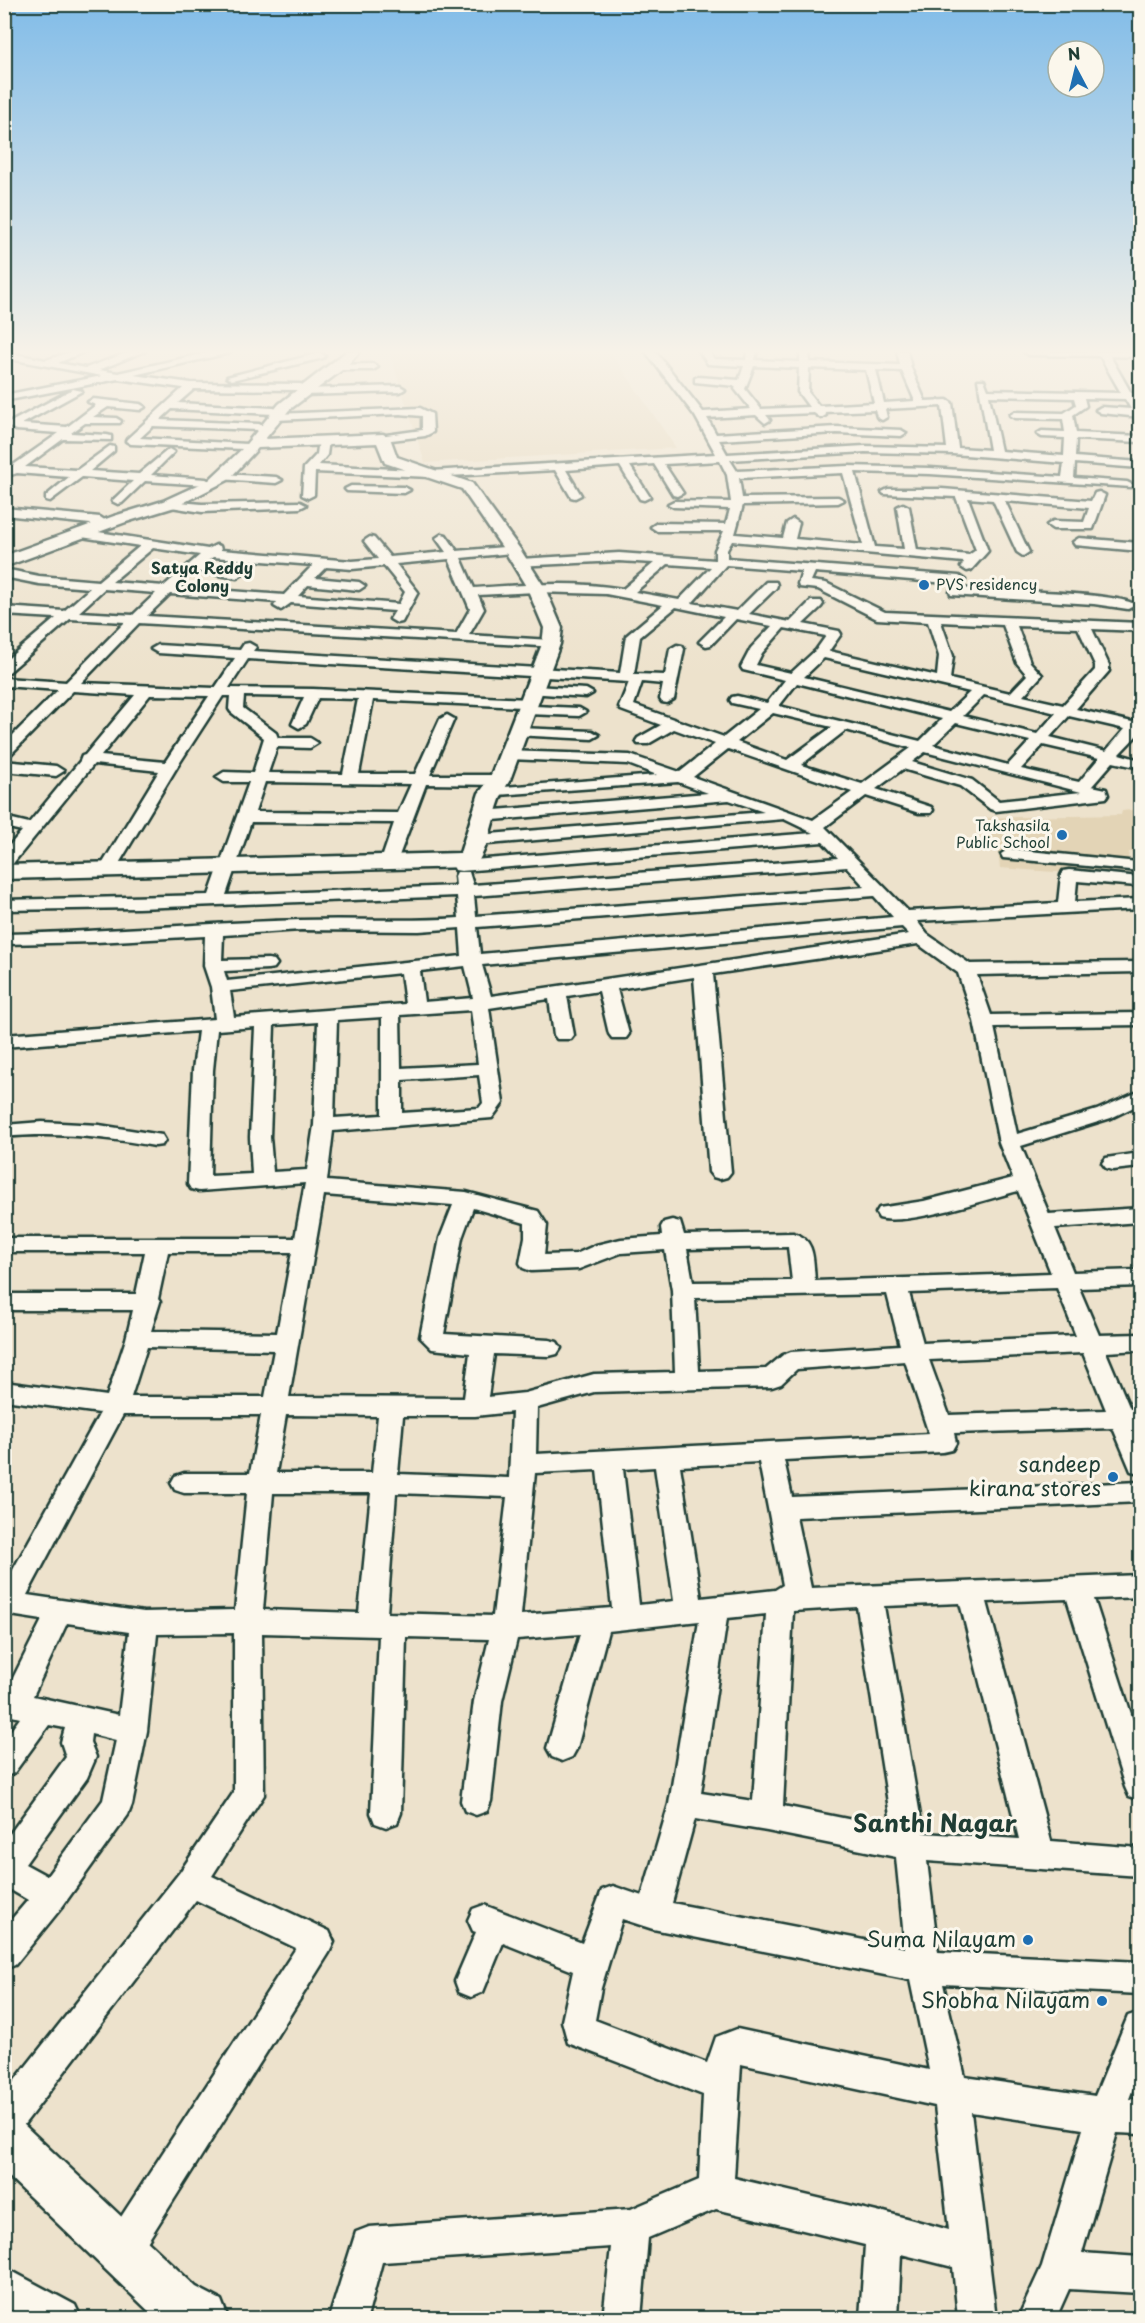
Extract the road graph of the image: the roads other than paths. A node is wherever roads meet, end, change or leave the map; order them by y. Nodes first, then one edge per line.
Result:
1 (26, 459) edge
2 (93, 459) edge
3 (161, 459) edge
4 (233, 459) edge
5 (237, 459) edge
6 (318, 459) edge
7 (385, 459) edge
8 (683, 459) edge
9 (723, 459) edge
10 (928, 459) edge
11 (1061, 459) edge
12 (1070, 460) junction
13 (657, 461) junction
14 (623, 463) junction
15 (1140, 465) edge
16 (559, 467) junction
17 (310, 468) junction
18 (848, 469) junction
19 (930, 471) junction
20 (8, 472) edge
21 (790, 472) junction
22 (374, 473) junction
23 (79, 474) junction
24 (431, 474) junction
25 (733, 475) junction
26 (142, 477) junction
27 (223, 477) junction
28 (276, 480) dead end
29 (1066, 481) junction
30 (206, 482) junction
31 (1127, 485) dead end
32 (351, 489) junction
33 (404, 490) dead end
34 (888, 492) dead end
35 (942, 492) junction
36 (961, 494) junction
37 (575, 495) dead end
38 (796, 495) dead end
39 (997, 496) junction
40 (644, 497) dead end
41 (50, 498) dead end
42 (342, 498) dead end
43 (838, 500) dead end
44 (118, 501) dead end
45 (169, 504) junction
46 (737, 504) junction
47 (903, 507) dead end
48 (11, 512) edge
49 (4, 520) edge
50 (100, 521) junction
51 (793, 523) dead end
52 (1053, 525) dead end
53 (1076, 525) junction
54 (657, 527) dead end
55 (729, 533) junction
56 (79, 534) junction
57 (442, 538) dead end
58 (227, 541) dead end
59 (370, 541) dead end
60 (788, 542) junction
61 (296, 543) dead end
62 (150, 544) junction
63 (828, 546) junction
64 (1140, 546) edge
65 (655, 548) dead end
66 (870, 549) junction
67 (1023, 552) dead end
68 (911, 553) junction
69 (210, 554) junction
70 (454, 555) junction
71 (714, 555) junction
72 (4, 556) edge
73 (516, 556) junction
74 (666, 559) junction
75 (972, 559) junction
76 (285, 561) junction
77 (4, 562) edge
78 (388, 562) junction
79 (322, 563) junction
80 (191, 567) junction
81 (810, 568) junction
82 (824, 569) junction
83 (4, 573) edge
84 (237, 574) dead end
85 (39, 580) junction
86 (304, 581) junction
87 (99, 585) junction
88 (771, 585) dead end
89 (359, 586) dead end
90 (536, 588) junction
91 (166, 590) junction
92 (470, 592) junction
93 (625, 594) junction
94 (286, 599) junction
95 (959, 601) junction
96 (679, 603) junction
97 (11, 604) edge
98 (816, 604) dead end
99 (1128, 605) dead end
100 (404, 608) junction
101 (737, 614) junction
102 (69, 615) junction
103 (933, 618) junction
104 (135, 620) junction
105 (1009, 622) junction
106 (788, 624) junction
107 (1084, 626) junction
108 (264, 627) junction
109 (1140, 627) edge
110 (387, 634) junction
111 (460, 639) junction
112 (706, 642) dead end
113 (551, 644) junction
114 (158, 649) dead end
115 (677, 649) dead end
116 (821, 653) junction
117 (242, 656) junction
118 (4, 669) edge
119 (540, 672) junction
120 (631, 677) junction
121 (793, 679) junction
122 (670, 680) junction
123 (943, 681) junction
124 (4, 682) edge
125 (67, 686) junction
126 (146, 691) junction
127 (980, 691) junction
128 (218, 692) junction
129 (237, 692) junction
130 (313, 693) junction
131 (586, 693) dead end
132 (366, 697) junction
133 (1013, 698) junction
134 (667, 699) dead end
135 (737, 700) dead end
136 (530, 701) junction
137 (770, 708) junction
138 (1067, 711) junction
139 (579, 712) dead end
140 (954, 717) junction
141 (447, 719) dead end
142 (299, 724) dead end
143 (672, 724) junction
144 (844, 725) junction
145 (1139, 725) edge
146 (519, 732) junction
147 (592, 735) dead end
148 (1038, 739) junction
149 (643, 741) dead end
150 (271, 742) junction
151 (310, 743) dead end
152 (724, 743) junction
153 (923, 746) junction
154 (4, 753) edge
155 (509, 754) junction
156 (1109, 756) junction
157 (87, 759) junction
158 (900, 764) junction
159 (1140, 764) edge
160 (4, 766) edge
161 (789, 766) junction
162 (169, 767) junction
163 (56, 771) dead end
164 (1011, 771) junction
165 (1030, 776) junction
166 (224, 777) dead end
167 (423, 777) junction
168 (682, 777) junction
169 (258, 778) junction
170 (350, 778) junction
171 (966, 783) junction
172 (1086, 783) dead end
173 (495, 786) junction
174 (866, 791) junction
175 (732, 795) junction
176 (925, 810) dead end
177 (788, 815) junction
178 (482, 816) junction
179 (245, 817) junction
180 (402, 818) junction
181 (4, 822) edge
182 (34, 829) junction
183 (821, 832) junction
184 (1009, 854) dead end
185 (469, 855) junction
186 (388, 861) junction
187 (851, 862) junction
188 (4, 863) edge
189 (228, 867) junction
190 (106, 871) junction
191 (4, 872) edge
192 (1139, 874) edge
193 (466, 891) junction
194 (877, 891) junction
195 (216, 900) junction
196 (1140, 904) edge
197 (4, 905) edge
198 (1066, 907) junction
199 (905, 919) junction
200 (469, 922) junction
201 (213, 931) junction
202 (921, 938) junction
203 (4, 939) edge
204 (472, 960) junction
205 (268, 964) dead end
206 (213, 966) junction
207 (1140, 967) edge
208 (410, 968) junction
209 (703, 970) junction
210 (966, 970) junction
211 (607, 985) junction
212 (220, 987) junction
213 (557, 992) junction
214 (481, 1003) junction
215 (416, 1009) junction
216 (391, 1011) junction
217 (328, 1016) junction
218 (265, 1020) junction
219 (1140, 1020) edge
220 (982, 1021) junction
221 (217, 1024) junction
222 (619, 1034) dead end
223 (564, 1035) dead end
224 (4, 1041) edge
225 (486, 1069) junction
226 (390, 1076) junction
227 (1140, 1097) edge
228 (392, 1121) junction
229 (324, 1125) junction
230 (4, 1131) edge
231 (156, 1140) dead end
232 (1009, 1143) junction
233 (1140, 1160) edge
234 (1113, 1163) dead end
235 (720, 1172) dead end
236 (262, 1180) junction
237 (315, 1182) junction
238 (1025, 1182) junction
239 (466, 1199) junction
240 (887, 1213) dead end
241 (1140, 1215) edge
242 (1042, 1222) junction
243 (674, 1234) junction
244 (4, 1245) edge
245 (303, 1245) junction
246 (158, 1246) junction
247 (1140, 1278) edge
248 (1067, 1281) junction
249 (896, 1286) junction
250 (804, 1289) junction
251 (683, 1290) junction
252 (4, 1302) edge
253 (148, 1302) junction
254 (138, 1339) junction
255 (286, 1342) junction
256 (1140, 1342) edge
257 (483, 1344) junction
258 (1091, 1345) junction
259 (549, 1348) dead end
260 (914, 1352) junction
261 (687, 1379) junction
262 (4, 1391) edge
263 (525, 1402) junction
264 (116, 1406) junction
265 (275, 1407) junction
266 (391, 1407) junction
267 (475, 1407) junction
268 (1132, 1419) edge
269 (940, 1424) junction
270 (770, 1452) junction
271 (666, 1456) junction
272 (609, 1460) junction
273 (1140, 1464) edge
274 (522, 1476) junction
275 (184, 1483) dead end
276 (385, 1483) junction
277 (261, 1484) junction
278 (1140, 1492) edge
279 (783, 1508) junction
280 (1140, 1586) edge
281 (1077, 1588) junction
282 (971, 1592) junction
283 (869, 1594) junction
284 (780, 1600) junction
285 (7, 1603) edge
286 (701, 1609) junction
287 (59, 1612) junction
288 (627, 1616) junction
289 (248, 1621) junction
290 (597, 1621) junction
291 (144, 1623) junction
292 (383, 1624) junction
293 (506, 1628) junction
294 (10, 1703) edge
295 (43, 1710) junction
296 (84, 1720) junction
297 (132, 1731) junction
298 (562, 1748) dead end
299 (4, 1764) edge
300 (1140, 1787) edge
301 (476, 1801) dead end
302 (684, 1804) junction
303 (386, 1813) dead end
304 (767, 1817) junction
305 (910, 1846) junction
306 (1039, 1856) junction
307 (1140, 1862) edge
308 (191, 1881) junction
309 (51, 1896) junction
310 (653, 1914) junction
311 (4, 1954) edge
312 (592, 1963) junction
313 (923, 1966) junction
314 (1140, 1977) edge
315 (471, 1982) dead end
316 (1140, 2028) edge
317 (721, 2085) junction
318 (951, 2092) junction
319 (1104, 2115) junction
320 (1140, 2117) edge
321 (4, 2123) edge
322 (4, 2139) edge
323 (716, 2191) junction
324 (631, 2227) junction
325 (884, 2230) junction
326 (121, 2250) junction
327 (970, 2253) junction
328 (1059, 2270) junction
329 (1140, 2275) edge
330 (4, 2285) edge
331 (62, 2319) edge
332 (203, 2319) edge
333 (348, 2319) edge
334 (622, 2319) edge
335 (879, 2319) edge
336 (977, 2319) edge
337 (1037, 2319) edge

1 - 20 street
2 - 23 street
3 - 26 street
4 - 30 main road
5 - 27 main road
6 - 17 street
7 - 24 main road
8 - 13 street
9 - 25 street
10 - 19 street
11 - 12 street
12 - 15 street
12 - 29 street
13 - 14 street
13 - 46 street
14 - 16 street
14 - 40 street
16 - 24 street
16 - 37 street
17 - 22 street
17 - 45 street
18 - 19 street
18 - 21 street
18 - 66 street
19 - 29 street
19 - 35 street
20 - 23 street
21 - 25 street
21 - 38 street
22 - 24 street
22 - 32 street
23 - 26 street
23 - 41 street
24 - 73 main road
25 - 46 street
26 - 30 street
26 - 44 street
27 - 28 street
27 - 45 main road
29 - 31 street
30 - 50 main road
32 - 33 street
32 - 42 street
34 - 35 street
35 - 36 street
36 - 39 street
36 - 75 street
39 - 53 street
39 - 67 street
43 - 46 street
45 - 56 main road
46 - 55 street
47 - 68 street
48 - 49 street
48 - 50 street
50 - 72 main road
51 - 60 street
52 - 53 street
53 - 64 street
54 - 55 street
55 - 60 street
55 - 71 street
56 - 62 street
56 - 77 main road
57 - 70 street
58 - 69 street
59 - 78 street
60 - 63 street
61 - 76 street
62 - 69 street
62 - 87 street
63 - 66 street
63 - 82 street
65 - 71 street
66 - 68 street
68 - 75 street
69 - 76 street
69 - 80 street
70 - 73 street
70 - 78 street
70 - 92 street
71 - 74 street
71 - 81 street
71 - 96 street
73 - 74 street
73 - 90 main road
74 - 93 street
75 - 95 street
76 - 79 street
78 - 79 street
78 - 100 street
79 - 86 street
80 - 84 street
80 - 91 street
81 - 82 street
81 - 103 street
82 - 95 street
83 - 85 street
85 - 87 street
85 - 97 street
86 - 89 street
86 - 94 street
87 - 91 street
87 - 102 street
88 - 101 street
90 - 92 street
90 - 93 street
90 - 113 main road
91 - 94 street
91 - 104 street
92 - 111 street
93 - 96 street
94 - 100 street
94 - 108 street
95 - 99 street
95 - 103 street
95 - 105 street
96 - 101 street
96 - 120 street
97 - 102 street
98 - 106 street
100 - 110 street
101 - 106 street
101 - 112 street
102 - 104 street
102 - 118 street
103 - 123 street
104 - 108 street
104 - 125 street
105 - 107 street
105 - 133 street
106 - 116 street
106 - 121 street
107 - 109 street
107 - 138 street
108 - 110 street
108 - 117 street
110 - 111 street
111 - 113 street
113 - 119 main road
114 - 117 street
115 - 122 street
116 - 121 street
116 - 123 street
117 - 119 street
117 - 128 street
119 - 120 street
119 - 136 main road
120 - 122 street
120 - 143 street
121 - 137 street
121 - 140 street
122 - 134 street
123 - 127 street
124 - 125 street
125 - 126 street
125 - 154 street
126 - 128 street
126 - 157 street
127 - 133 street
127 - 140 street
128 - 129 street
128 - 162 street
129 - 130 street
129 - 150 street
130 - 132 street
130 - 142 street
131 - 136 street
132 - 136 street
132 - 170 street
133 - 138 street
135 - 137 street
136 - 139 street
136 - 146 main road
137 - 144 street
137 - 152 street
138 - 145 street
138 - 148 street
140 - 148 street
140 - 153 street
141 - 167 street
143 - 149 street
143 - 152 street
144 - 153 street
144 - 161 street
145 - 156 street
146 - 147 street
146 - 155 main road
148 - 156 street
148 - 164 street
150 - 151 street
150 - 169 street
152 - 161 street
152 - 168 street
153 - 158 street
153 - 164 street
155 - 168 street
155 - 173 main road
156 - 159 street
156 - 172 street
157 - 162 street
157 - 182 street
158 - 171 street
158 - 174 street
160 - 163 street
161 - 174 street
162 - 190 street
164 - 165 street
165 - 171 street
165 - 171 street
166 - 169 street
167 - 170 street
167 - 173 street
167 - 180 street
168 - 173 street
168 - 175 street
169 - 170 street
169 - 179 street
173 - 178 main road
174 - 176 street
174 - 183 street
175 - 177 street
175 - 178 street
177 - 183 street
177 - 185 street
178 - 185 main road
179 - 180 street
179 - 189 street
180 - 186 street
181 - 182 street
182 - 188 street
183 - 185 street
183 - 187 street
184 - 192 street
185 - 186 main road
185 - 193 street
186 - 189 main road
187 - 193 street
187 - 194 street
189 - 190 main road
189 - 195 street
190 - 191 main road
192 - 198 street
193 - 195 street
193 - 200 street
194 - 199 street
194 - 200 street
195 - 197 street
196 - 198 street
198 - 199 street
199 - 202 street
199 - 204 street
200 - 201 street
200 - 204 street
201 - 203 street
201 - 206 street
202 - 209 street
202 - 210 street
204 - 208 street
204 - 214 street
205 - 206 street
206 - 212 street
207 - 210 street
208 - 212 street
208 - 215 street
209 - 211 street
209 - 235 street
210 - 220 street
211 - 213 street
211 - 222 street
212 - 221 street
213 - 214 street
213 - 223 street
214 - 215 street
214 - 225 street
215 - 216 street
216 - 217 street
216 - 226 street
217 - 218 street
217 - 229 street
218 - 221 street
218 - 236 street
219 - 220 street
220 - 232 street
221 - 224 street
221 - 236 street
225 - 226 street
225 - 228 street
226 - 228 street
227 - 232 street
228 - 229 street
229 - 237 street
230 - 231 street
232 - 238 street
233 - 234 street
236 - 237 street
237 - 239 street
237 - 245 street
238 - 240 street
238 - 242 street
239 - 243 street
239 - 257 street
241 - 242 street
242 - 248 street
243 - 250 street
243 - 251 street
244 - 246 street
245 - 246 street
245 - 255 street
246 - 253 street
247 - 248 street
248 - 249 street
248 - 258 street
249 - 250 street
249 - 260 street
250 - 251 street
251 - 261 street
252 - 253 street
253 - 254 street
254 - 255 street
254 - 264 street
255 - 265 street
256 - 258 street
257 - 259 street
257 - 267 street
258 - 260 street
258 - 268 street
260 - 261 street
260 - 269 street
261 - 263 street
262 - 264 street
263 - 267 street
263 - 274 street
264 - 265 street
264 - 285 street
265 - 266 street
265 - 277 street
266 - 267 street
266 - 276 street
268 - 269 street
268 - 273 street
269 - 270 street
270 - 271 street
270 - 279 street
271 - 272 street
271 - 286 street
272 - 274 street
272 - 288 street
274 - 276 street
274 - 293 street
275 - 277 street
276 - 277 street
276 - 292 street
277 - 289 street
278 - 279 street
279 - 284 street
280 - 281 street
281 - 282 street
281 - 300 street
282 - 283 street
282 - 306 street
283 - 284 street
283 - 305 street
284 - 286 street
284 - 304 street
285 - 287 street
286 - 288 street
286 - 302 street
287 - 291 street
287 - 294 street
288 - 290 street
289 - 291 street
289 - 292 street
289 - 308 street
290 - 293 street
290 - 298 street
291 - 297 street
292 - 293 street
292 - 303 street
293 - 301 street
294 - 295 street
295 - 296 street
295 - 299 street
296 - 297 street
296 - 309 street
297 - 309 street
302 - 304 street
302 - 310 street
304 - 305 street
305 - 306 street
305 - 313 street
306 - 307 street
308 - 321 street
308 - 326 street
309 - 311 street
310 - 312 street
310 - 313 street
312 - 315 street
312 - 317 street
313 - 314 street
313 - 318 street
316 - 319 street
317 - 318 street
317 - 323 street
318 - 319 street
318 - 327 street
319 - 320 street
319 - 328 street
322 - 326 main road
323 - 324 street
323 - 325 street
324 - 333 street
324 - 334 street
325 - 327 street
325 - 335 street
326 - 332 main road
327 - 336 street
328 - 329 street
328 - 337 street
330 - 331 street

